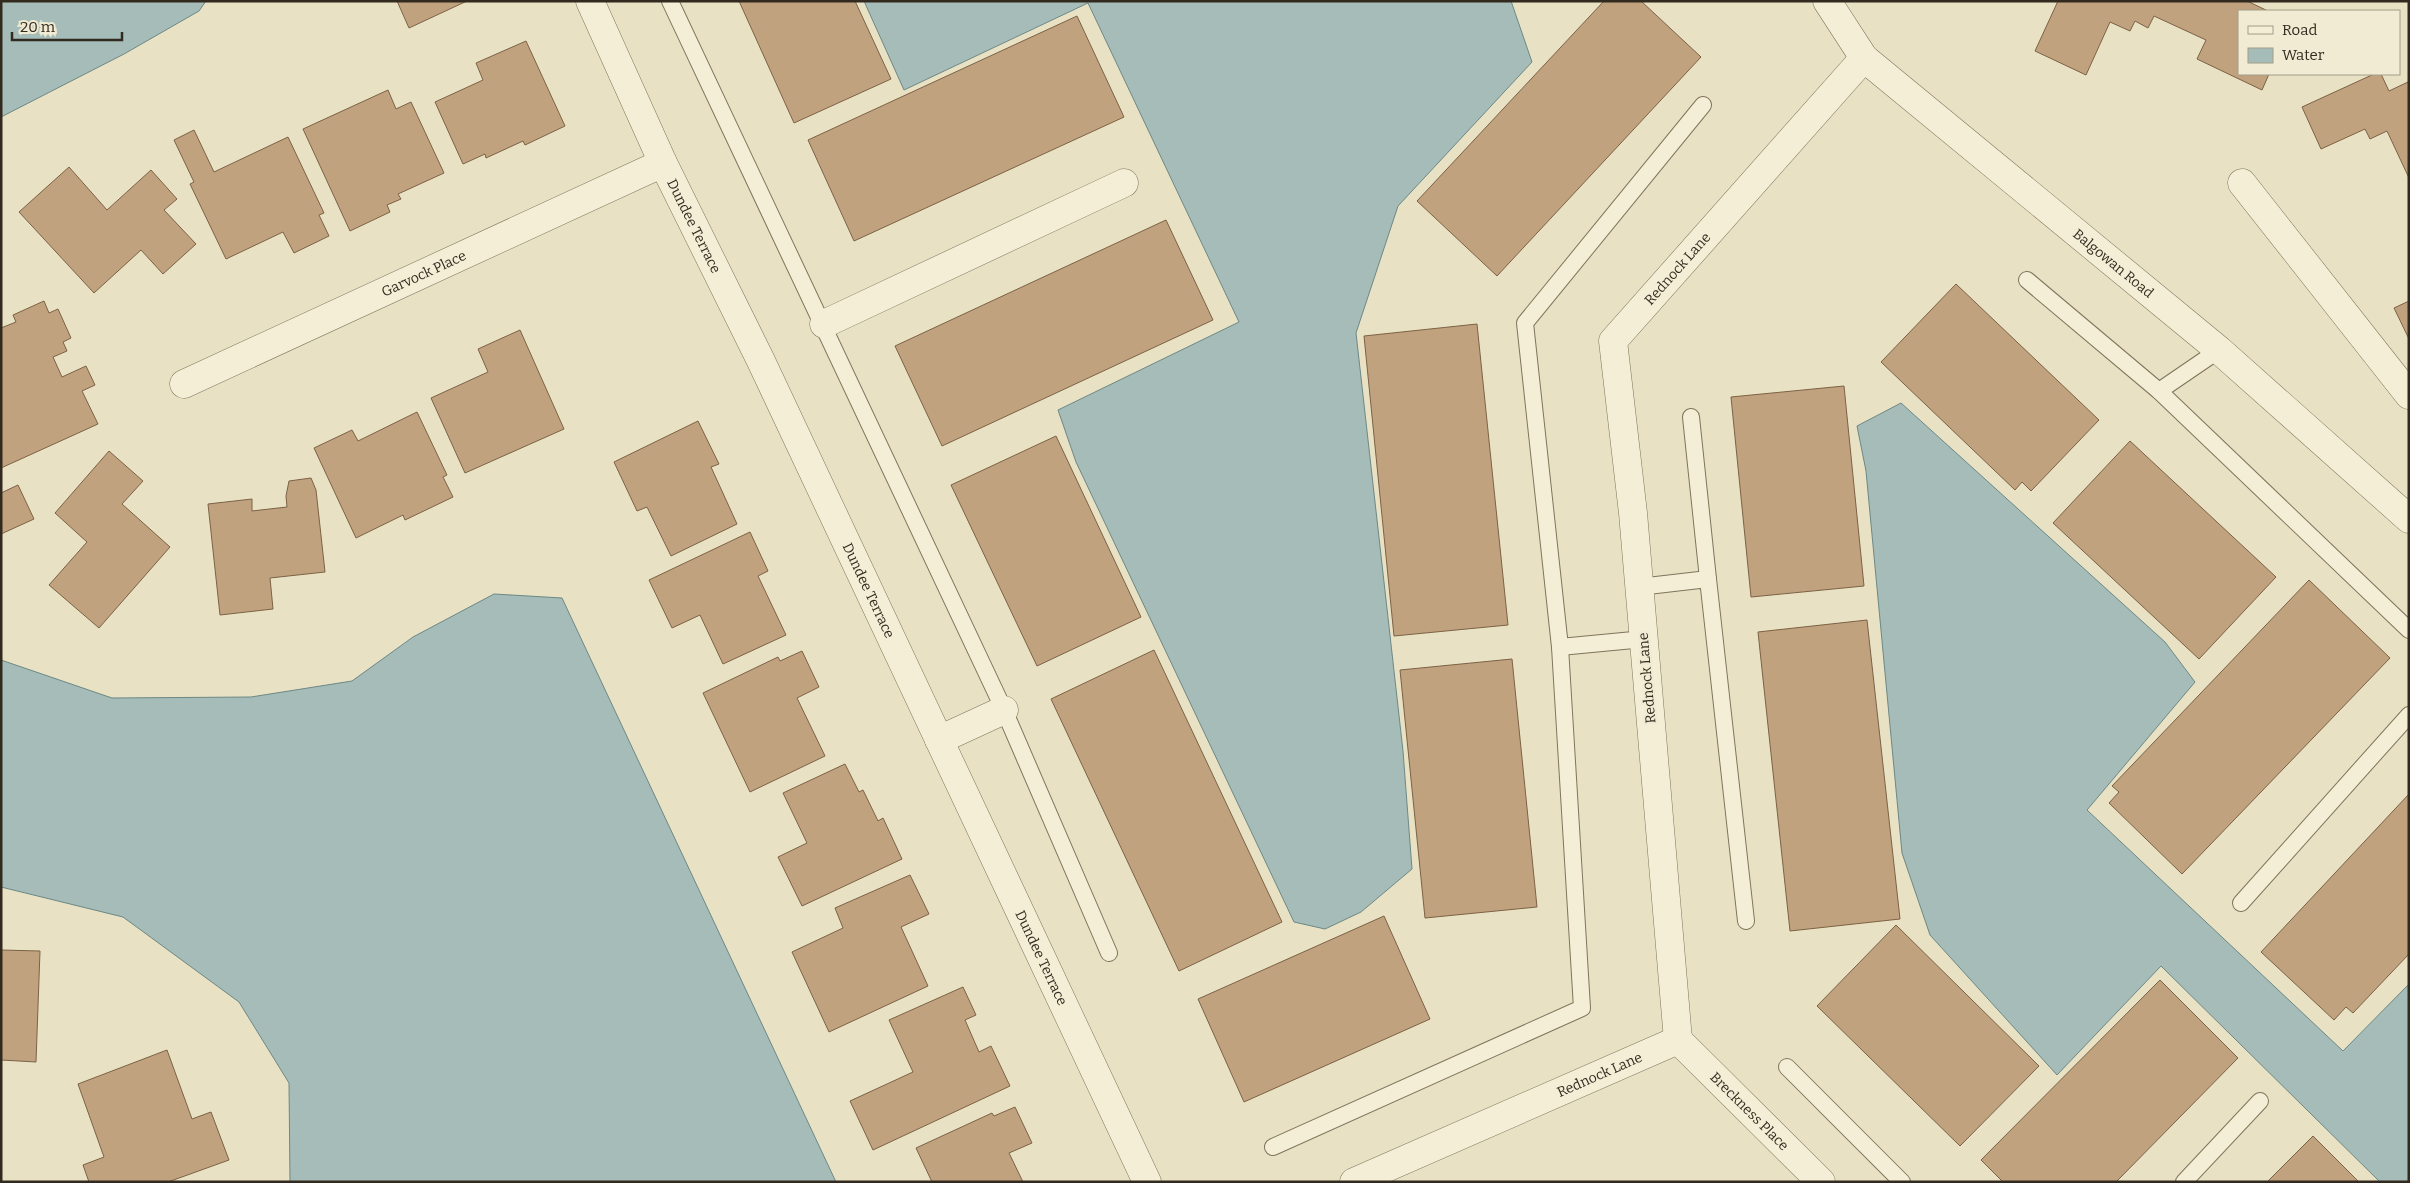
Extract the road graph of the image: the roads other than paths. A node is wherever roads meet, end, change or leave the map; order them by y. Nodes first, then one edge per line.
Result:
1 (590, 1) edge
2 (670, 1) edge
3 (1827, 1) edge
4 (1864, 58) junction
5 (1703, 105) dead end
6 (663, 163) junction
7 (1124, 183) dead end
8 (2242, 183) dead end
9 (2027, 280) dead end
10 (824, 324) junction
11 (2219, 350) junction
12 (184, 384) dead end
13 (2159, 391) junction
14 (2409, 395) edge
15 (1691, 417) dead end
16 (2409, 519) edge
17 (1708, 580) junction
18 (1640, 588) junction
19 (2409, 630) edge
20 (1644, 639) junction
21 (1560, 647) junction
22 (1004, 710) junction
23 (2409, 715) edge
24 (939, 740) junction
25 (2241, 904) dead end
26 (1746, 921) dead end
27 (1109, 954) dead end
28 (1678, 1040) junction
29 (1787, 1067) dead end
30 (2260, 1101) dead end
31 (1273, 1147) dead end
32 (1147, 1182) edge
33 (1354, 1182) edge
34 (1821, 1182) edge
35 (1902, 1182) edge
36 (2184, 1182) edge

1 - 6 street, Dundee Terrace
2 - 10 lane
3 - 4 street, Balgowan Road
4 - 11 street, Balgowan Road
4 - 18 street, Rednock Lane
5 - 21 lane
6 - 12 street, Garvock Place
6 - 24 street, Dundee Terrace
7 - 10 street
8 - 14 street
9 - 13 lane
10 - 22 lane
11 - 13 lane
11 - 16 street, Balgowan Road
13 - 19 lane
15 - 17 lane
17 - 18 lane
17 - 26 lane
18 - 20 street, Rednock Lane
20 - 21 lane
20 - 28 street, Rednock Lane
21 - 31 lane
22 - 24 street
22 - 27 lane
23 - 25 lane
24 - 32 street, Dundee Terrace
28 - 33 street, Rednock Lane
28 - 34 street, Breckness Place
29 - 35 lane
30 - 36 lane

